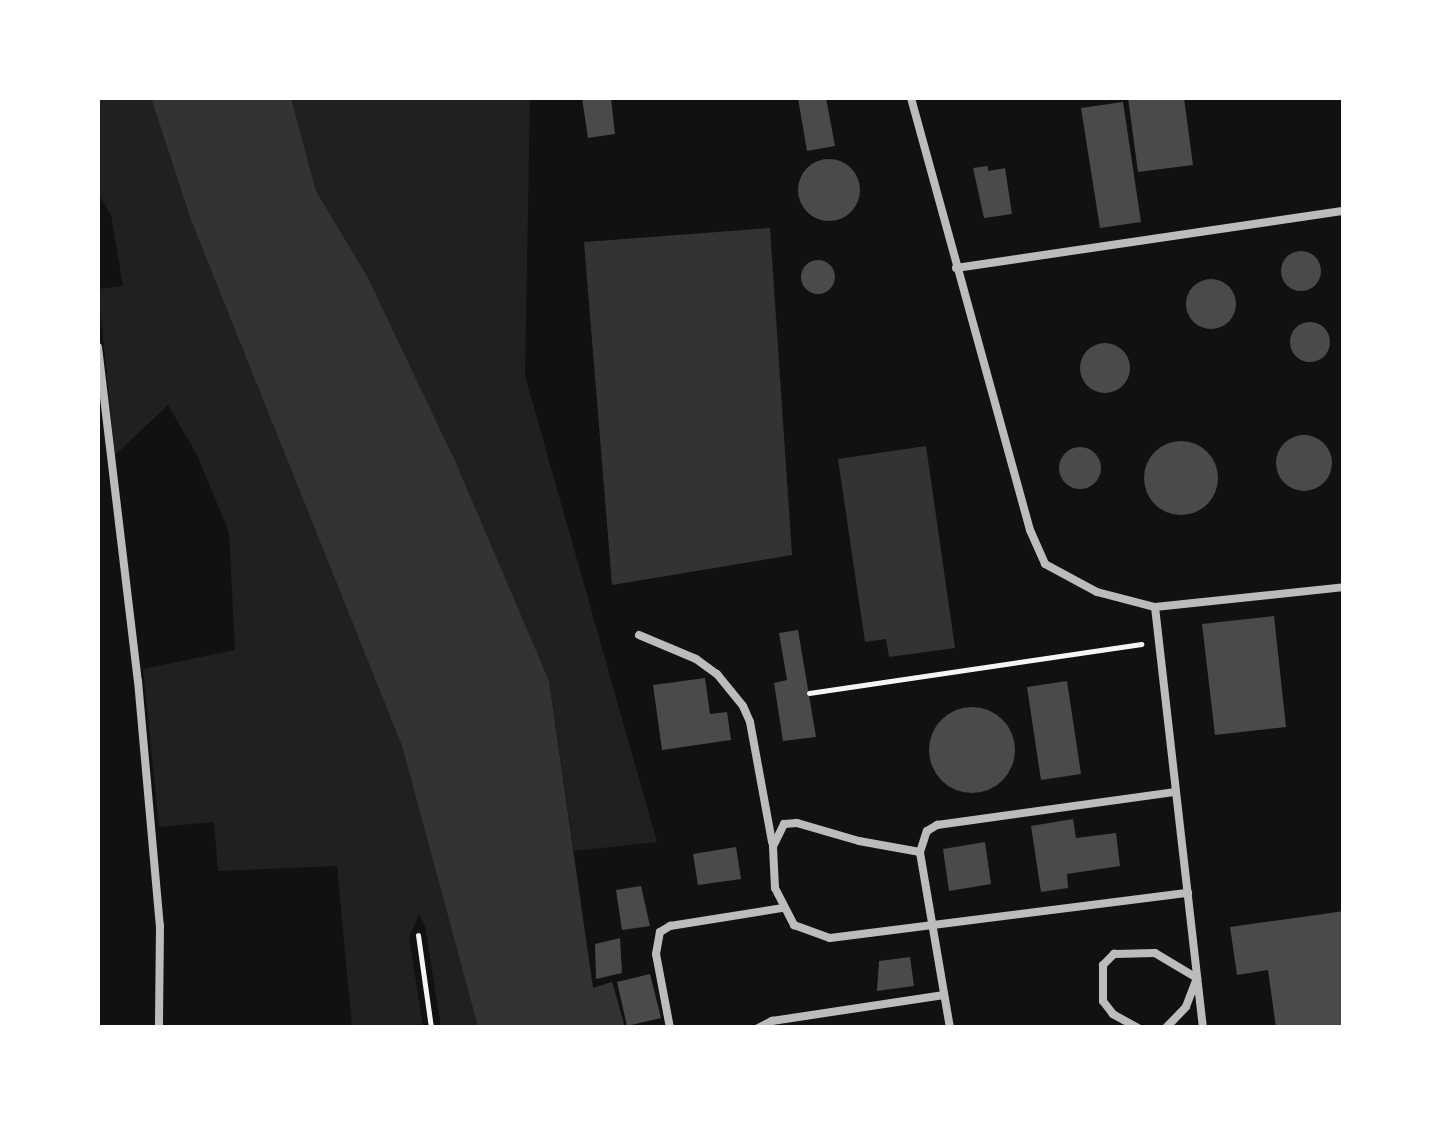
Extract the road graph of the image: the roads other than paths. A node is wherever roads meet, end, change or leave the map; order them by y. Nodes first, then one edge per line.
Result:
1 (910, 98) edge
2 (1344, 211) edge
3 (956, 268) junction
4 (98, 347) edge
5 (1344, 587) edge
6 (1155, 608) junction
7 (639, 635) dead end
8 (1176, 792) junction
9 (773, 846) junction
10 (920, 852) junction
11 (1188, 893) junction
12 (782, 908) junction
13 (931, 929) junction
14 (1198, 978) junction
15 (944, 994) junction
16 (158, 1028) edge
17 (670, 1028) edge
18 (758, 1028) edge
19 (950, 1028) edge
20 (1138, 1028) edge
21 (1166, 1028) edge
22 (1203, 1028) edge

1 - 3 lane
2 - 3 lane
3 - 6 lane
4 - 16 lane
5 - 6 lane
6 - 8 lane
7 - 9 lane
8 - 10 lane
8 - 11 lane
9 - 10 lane
9 - 12 lane
10 - 13 lane
11 - 13 lane
11 - 14 lane
12 - 13 lane
12 - 17 lane
13 - 15 lane
14 - 20 lane
14 - 21 lane
14 - 22 lane
15 - 18 lane
15 - 19 lane

